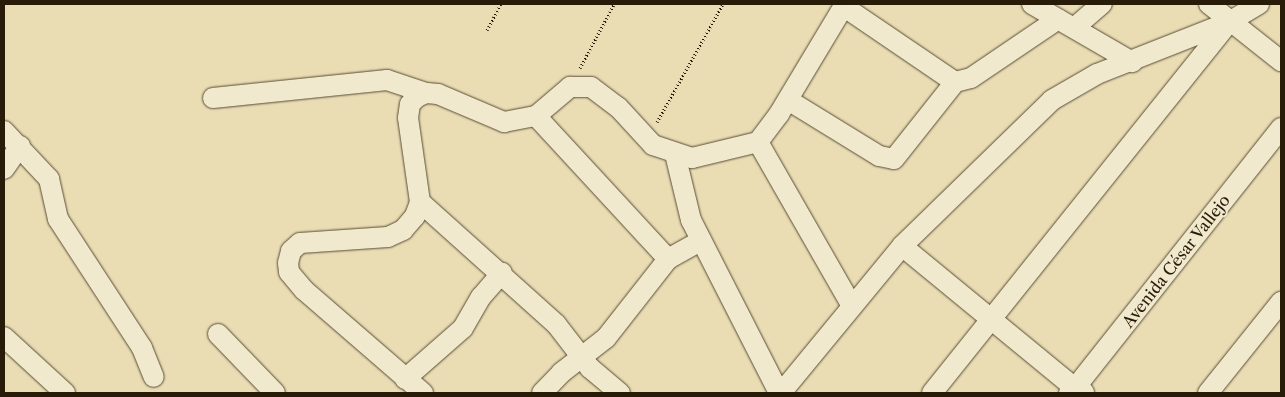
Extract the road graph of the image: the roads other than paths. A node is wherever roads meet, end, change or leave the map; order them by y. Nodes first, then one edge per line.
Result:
1 (1032, 4) edge
2 (1102, 4) edge
3 (1209, 4) edge
4 (1259, 4) edge
5 (844, 5) edge
6 (1229, 22) junction
7 (1066, 23) junction
8 (1281, 61) edge
9 (1132, 62) junction
10 (955, 82) junction
11 (426, 93) junction
12 (212, 98) dead end
13 (788, 100) junction
14 (536, 116) junction
15 (1281, 128) edge
16 (4, 131) edge
17 (758, 142) junction
18 (20, 146) junction
19 (675, 154) junction
20 (4, 169) edge
21 (420, 202) junction
22 (701, 241) junction
23 (902, 246) junction
24 (668, 259) junction
25 (502, 273) junction
26 (1281, 302) edge
27 (852, 306) junction
28 (990, 321) junction
29 (218, 334) dead end
30 (4, 338) edge
31 (581, 358) junction
32 (154, 377) dead end
33 (405, 379) junction
34 (1075, 392) edge
35 (65, 393) edge
36 (274, 393) edge
37 (423, 393) edge
38 (542, 393) edge
39 (620, 393) edge
40 (780, 393) edge
41 (932, 393) edge
42 (1208, 393) edge

1 - 7 street
2 - 7 street
3 - 6 street
4 - 6 street
5 - 10 street
5 - 13 street
6 - 8 street
6 - 9 street
6 - 28 street
7 - 9 street
7 - 10 street
9 - 23 street
10 - 13 street
11 - 12 street
11 - 14 street
11 - 21 street
13 - 17 street
14 - 19 street
14 - 24 street
15 - 34 street, Avenida César Vallejo
16 - 18 street
17 - 19 street
17 - 27 street
18 - 20 street
18 - 32 street
19 - 22 street
21 - 25 street
21 - 33 street
22 - 24 street
22 - 40 street
23 - 27 street
23 - 28 street
24 - 31 street
25 - 31 street
25 - 33 street
26 - 42 street
27 - 40 street
28 - 34 street
28 - 41 street
29 - 36 street
30 - 35 street
31 - 38 street
31 - 39 street
33 - 37 street

